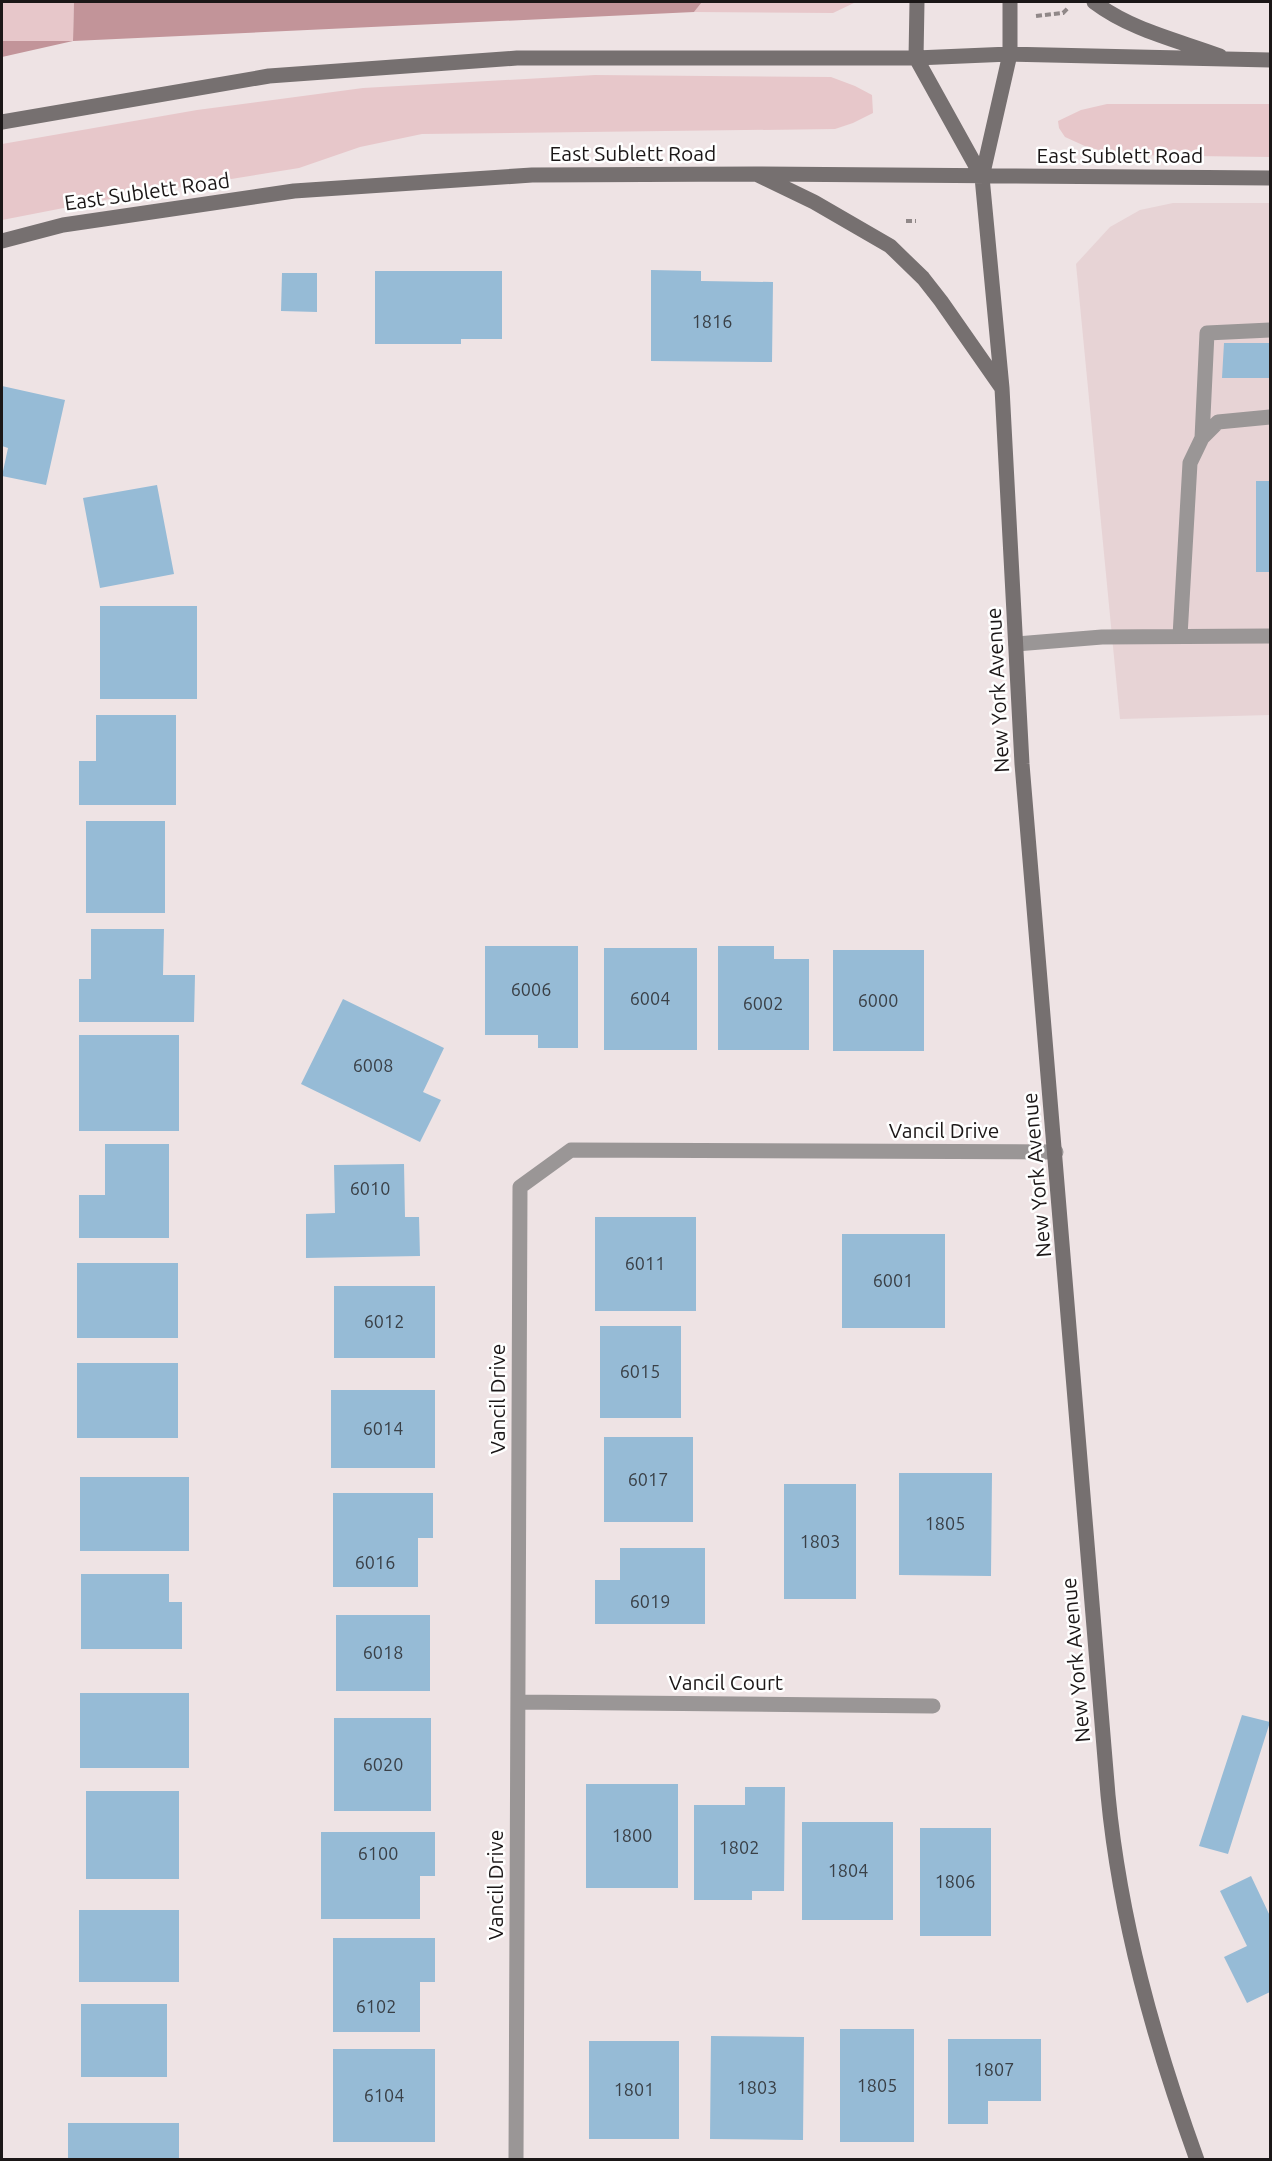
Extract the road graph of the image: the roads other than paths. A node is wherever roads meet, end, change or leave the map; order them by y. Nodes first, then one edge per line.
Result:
1 (917, 2) edge
2 (1010, 2) edge
3 (1094, 2) edge
4 (1010, 54) junction
5 (916, 58) junction
6 (1231, 60) junction
7 (1270, 60) edge
8 (2, 122) edge
9 (756, 174) junction
10 (982, 177) junction
11 (1270, 178) edge
12 (2, 241) edge
13 (1270, 330) edge
14 (1002, 388) junction
15 (1270, 417) edge
16 (1202, 438) junction
17 (1180, 636) junction
18 (1270, 636) edge
19 (1016, 644) junction
20 (1056, 1152) junction
21 (518, 1702) junction
22 (933, 1706) dead end
23 (516, 2160) edge
24 (1197, 2160) edge

1 - 5 main road
2 - 4 main road, New York Avenue
3 - 6 main road
4 - 5 main road
4 - 6 main road
4 - 10 main road, New York Avenue
5 - 8 main road
5 - 10 main road, New York Avenue
6 - 7 main road
9 - 10 main road, East Sublett Road
9 - 12 main road, East Sublett Road
9 - 14 main road
10 - 11 main road, East Sublett Road
10 - 14 main road, New York Avenue
13 - 16 street
14 - 19 main road, New York Avenue
15 - 16 street
16 - 17 street
17 - 18 street
17 - 19 street
19 - 20 main road, New York Avenue
20 - 21 street, Vancil Drive
20 - 24 main road, New York Avenue
21 - 22 street, Vancil Court
21 - 23 street, Vancil Drive

